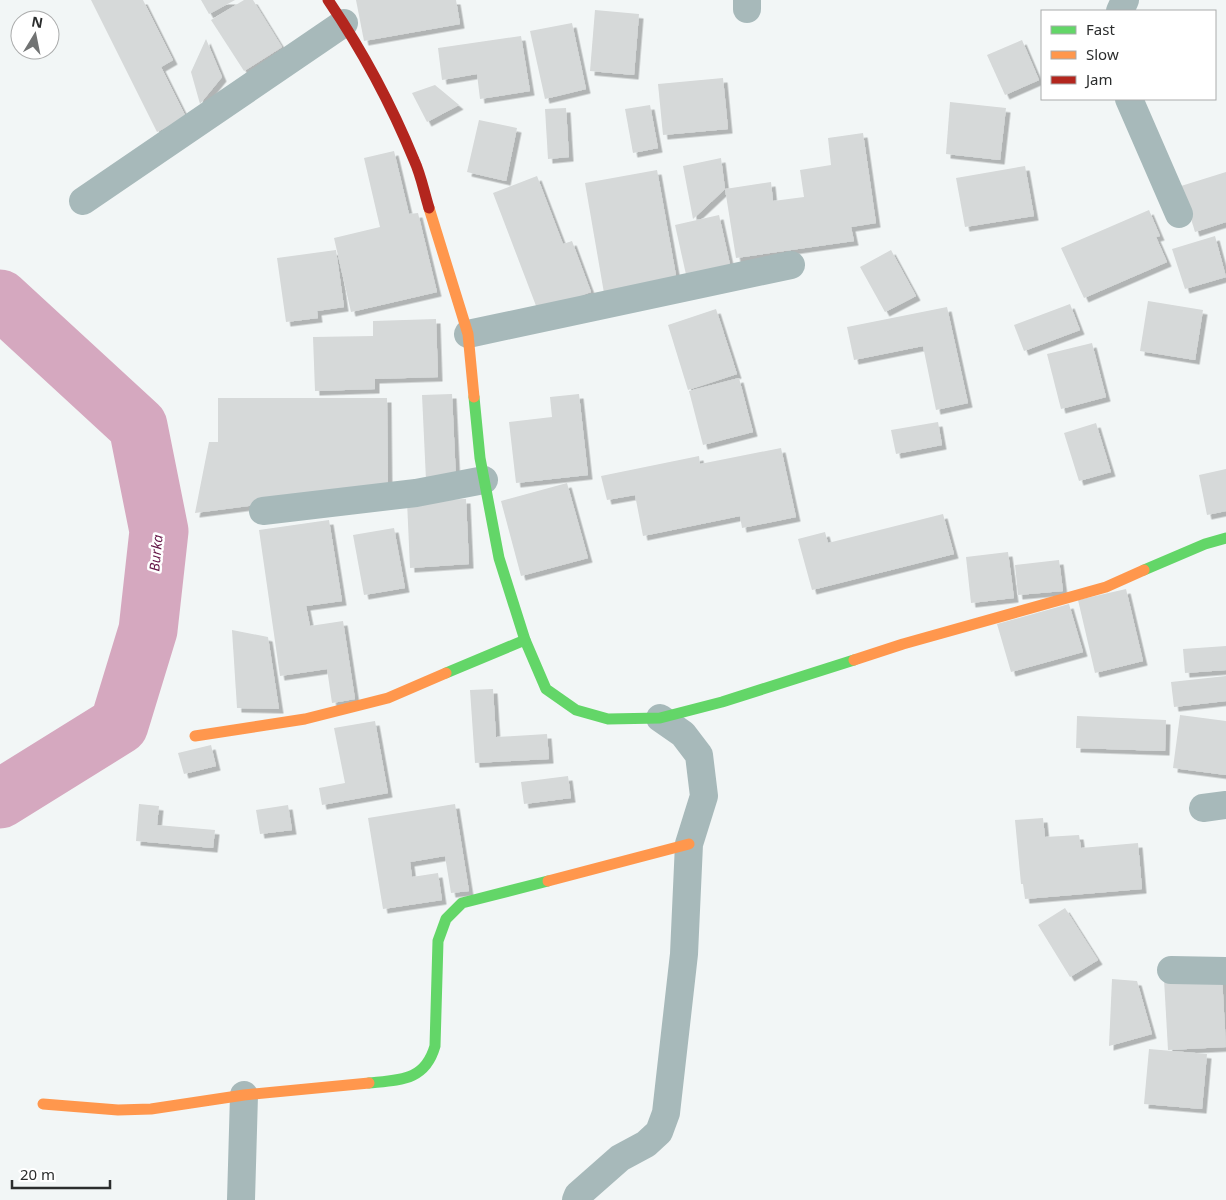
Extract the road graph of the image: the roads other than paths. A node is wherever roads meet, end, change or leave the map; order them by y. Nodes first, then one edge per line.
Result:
1 (328, 0) edge
2 (344, 23) junction
3 (1129, 100) edge
4 (83, 201) dead end
5 (1179, 214) dead end
6 (791, 265) dead end
7 (468, 334) junction
8 (484, 480) junction
9 (263, 511) dead end
10 (1226, 538) edge
11 (525, 640) junction
12 (660, 718) junction
13 (195, 736) dead end
14 (689, 844) junction
15 (1172, 970) dead end
16 (1226, 971) edge
17 (244, 1095) junction
18 (43, 1104) dead end
19 (575, 1198) edge
20 (241, 1200) edge

1 - 2 street
2 - 4 street
2 - 7 street
3 - 5 street
6 - 7 street
7 - 8 street
8 - 9 street
8 - 11 street
10 - 12 street
11 - 12 street
11 - 13 street
12 - 14 street
14 - 17 street
14 - 19 street
15 - 16 street
17 - 18 street
17 - 20 street

